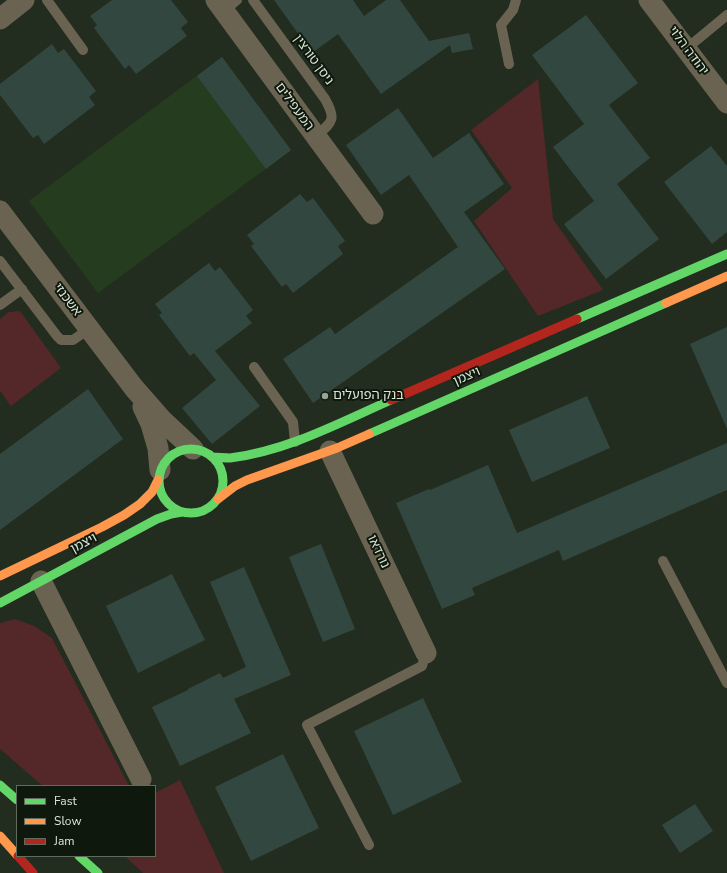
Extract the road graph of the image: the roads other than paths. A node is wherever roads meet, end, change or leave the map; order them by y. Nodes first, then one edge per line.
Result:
1 (24, 0) edge
2 (47, 0) edge
3 (253, 0) edge
4 (516, 0) edge
5 (649, 0) edge
6 (226, 4) edge
7 (727, 15) edge
8 (0, 19) edge
9 (686, 48) junction
10 (83, 50) dead end
11 (510, 64) dead end
12 (727, 103) edge
13 (316, 136) junction
14 (0, 211) edge
15 (373, 214) dead end
16 (727, 254) edge
17 (0, 260) edge
18 (727, 276) edge
19 (22, 289) junction
20 (0, 305) edge
21 (89, 329) junction
22 (254, 367) dead end
23 (134, 388) junction
24 (296, 442) junction
25 (193, 449) junction
26 (330, 451) junction
27 (212, 457) junction
28 (159, 475) junction
29 (218, 499) junction
30 (182, 512) junction
31 (663, 561) dead end
32 (0, 576) edge
33 (41, 581) junction
34 (0, 603) edge
35 (426, 653) joint
36 (727, 683) edge
37 (141, 779) dead end
38 (0, 785) edge
39 (16, 799) edge
40 (0, 836) edge
41 (369, 845) dead end
42 (16, 855) edge
43 (18, 857) edge
44 (80, 857) edge
45 (33, 873) edge
46 (98, 873) edge

1 - 8 street
2 - 10 lane
3 - 13 lane, ניסן טורצין
4 - 11 lane
5 - 9 street, יהודה הלוי
6 - 13 street, המעפילים
7 - 9 lane
9 - 12 street, יהודה הלוי
13 - 15 street, המעפילים
14 - 21 street, אשכנזי
16 - 24 street, ויצמן
17 - 19 lane
18 - 26 street, ויצמן
19 - 20 lane
19 - 21 lane
21 - 23 street, אשכנזי
22 - 24 lane
23 - 25 street, אשכנזי
23 - 28 street, אשכנזי
24 - 27 street, ויצמן
25 - 27 street
25 - 28 street
26 - 29 street, ויצמן
26 - 35 street, נורדאו
27 - 29 street
28 - 30 street
28 - 32 street, ויצמן
29 - 30 street
30 - 33 street, ויצמן
31 - 36 lane
33 - 34 street, ויצמן
33 - 37 street
35 - 41 lane
38 - 39 street
40 - 42 street
43 - 45 street
44 - 46 street

